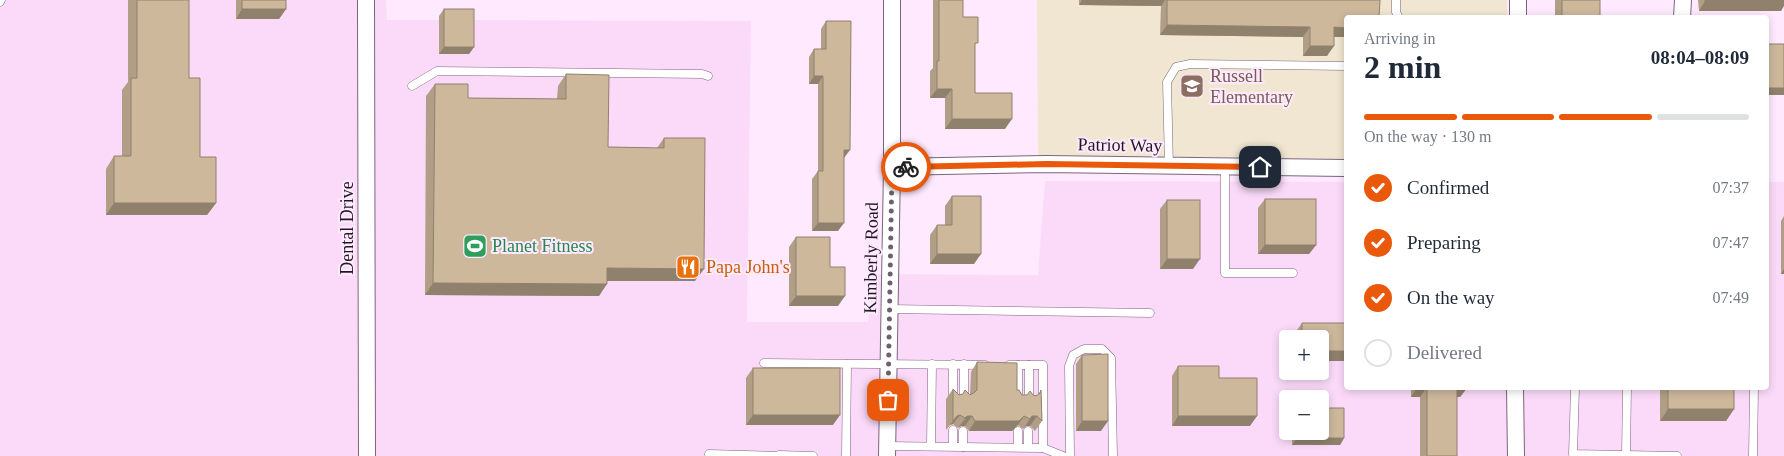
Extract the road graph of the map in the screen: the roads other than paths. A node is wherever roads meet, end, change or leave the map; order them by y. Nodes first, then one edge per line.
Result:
1 (366, 0) edge
2 (892, 0) edge
3 (1396, 0) edge
4 (1518, 0) edge
5 (1683, 0) edge
6 (1398, 15) edge
7 (1518, 15) edge
8 (1682, 15) edge
9 (1344, 66) edge
10 (708, 76) dead end
11 (412, 86) dead end
12 (1169, 166) junction
13 (892, 167) junction
14 (1225, 167) junction
15 (1344, 168) edge
16 (1293, 273) dead end
17 (890, 309) junction
18 (1150, 313) dead end
19 (764, 363) dead end
20 (847, 364) junction
21 (889, 364) junction
22 (932, 364) junction
23 (953, 364) junction
24 (964, 364) junction
25 (991, 365) edge
26 (1000, 365) edge
27 (1018, 365) junction
28 (1029, 365) junction
29 (1515, 390) edge
30 (1575, 390) edge
31 (1627, 390) edge
32 (1754, 390) edge
33 (953, 399) edge
34 (964, 399) edge
35 (1018, 400) edge
36 (1029, 400) edge
37 (953, 430) edge
38 (963, 431) edge
39 (1018, 431) edge
40 (1028, 431) edge
41 (931, 446) junction
42 (953, 446) junction
43 (963, 447) junction
44 (1009, 447) junction
45 (1018, 447) junction
46 (1028, 447) junction
47 (1043, 448) junction
48 (887, 451) edge
49 (709, 454) dead end
50 (1626, 455) junction
51 (367, 456) edge
52 (779, 456) edge
53 (813, 456) edge
54 (846, 456) edge
55 (1009, 456) edge
56 (1063, 456) edge
57 (1070, 456) edge
58 (1114, 456) edge
59 (1516, 456) edge
60 (1677, 456) edge
61 (1753, 456) edge

1 - 51 street, Dental Drive
2 - 13 street, Kimberly Road
3 - 6 lane
4 - 7 street
5 - 8 street
9 - 12 lane
10 - 11 lane
12 - 13 street, Patriot Way
12 - 14 street, Patriot Way
13 - 17 street, Kimberly Road
14 - 15 street, Patriot Way
14 - 16 lane
17 - 18 lane
17 - 21 street, Kimberly Road
19 - 20 lane
20 - 21 lane
20 - 54 lane
21 - 22 lane
21 - 48 street, Kimberly Road
22 - 23 lane
22 - 41 lane
23 - 24 lane
23 - 33 lane
24 - 25 lane
24 - 34 lane
26 - 27 lane
27 - 28 lane
27 - 35 lane
28 - 36 lane
28 - 47 lane
29 - 59 street
30 - 50 lane
31 - 50 lane
32 - 61 lane
37 - 42 lane
38 - 43 lane
39 - 45 lane
40 - 46 lane
41 - 42 lane
41 - 48 lane
42 - 43 lane
43 - 44 lane
44 - 45 lane
44 - 55 lane
45 - 46 lane
46 - 47 lane
47 - 56 lane
49 - 52 lane
50 - 60 lane
52 - 53 lane
57 - 58 lane

